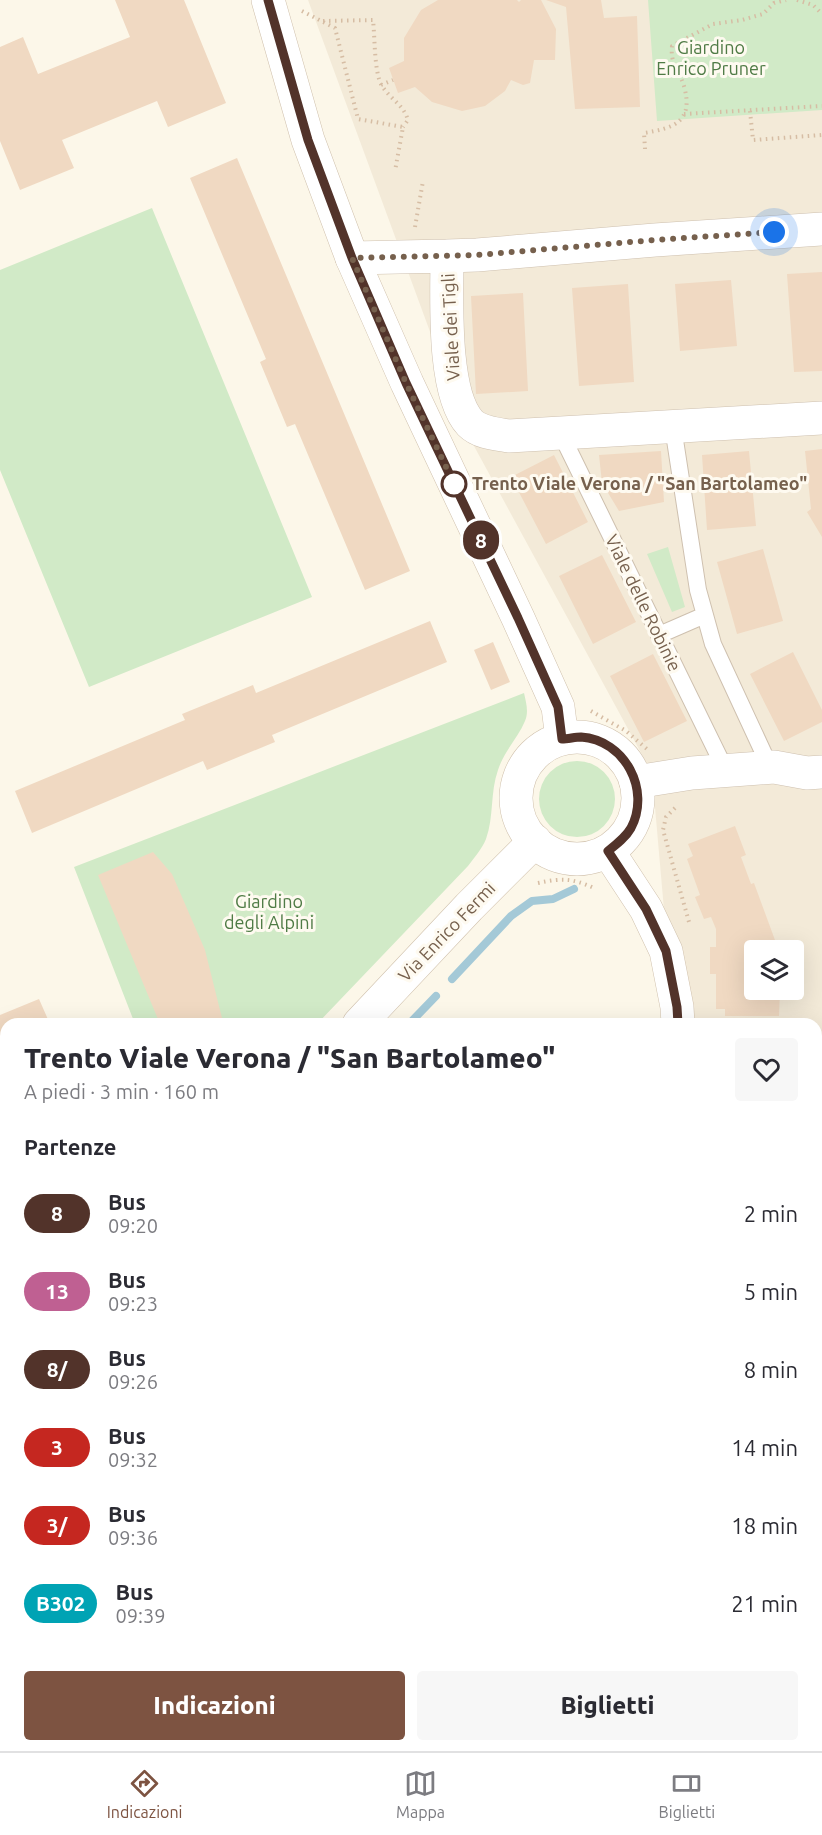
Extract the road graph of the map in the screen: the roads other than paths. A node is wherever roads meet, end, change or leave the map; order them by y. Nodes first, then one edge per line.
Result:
1 (281, 4) edge
2 (822, 229) edge
3 (447, 256) junction
4 (352, 258) junction
5 (822, 418) edge
6 (673, 428) junction
7 (561, 434) junction
8 (705, 615) junction
9 (659, 635) junction
10 (562, 739) junction
11 (822, 748) edge
12 (772, 767) junction
13 (726, 771) junction
14 (822, 771) edge
15 (636, 782) junction
16 (535, 841) junction
17 (608, 851) junction
18 (365, 1018) edge
19 (678, 1018) edge

1 - 4 street
2 - 3 street, Viale dei Tigli
3 - 4 street, Viale dei Tigli
3 - 7 street, Viale dei Tigli
4 - 10 street
5 - 6 street
6 - 7 street
6 - 8 lane
7 - 9 lane, Viale delle Robinie
8 - 9 lane
8 - 12 lane
9 - 13 lane, Viale delle Robinie
10 - 15 street
10 - 16 street
11 - 12 street
12 - 13 street
12 - 14 street
13 - 15 street
15 - 17 street
16 - 17 street
16 - 18 street, Via Enrico Fermi
17 - 19 street

